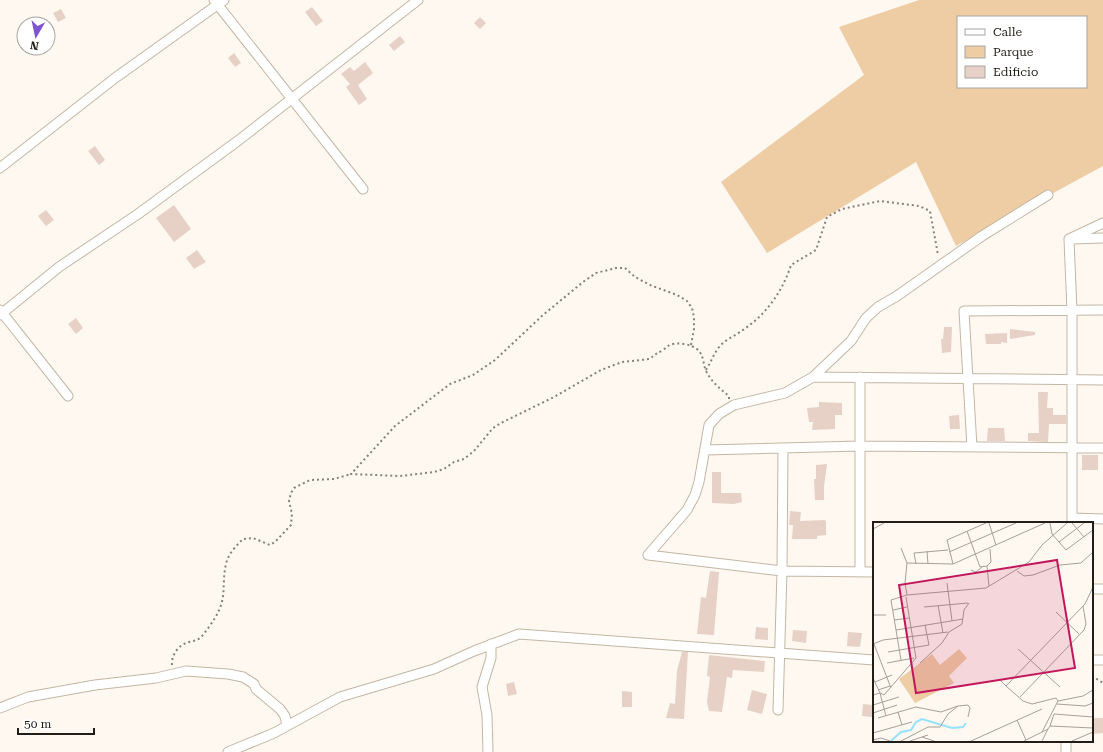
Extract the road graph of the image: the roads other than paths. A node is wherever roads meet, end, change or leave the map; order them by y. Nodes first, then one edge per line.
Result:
1 (418, 0) edge
2 (218, 2) edge
3 (292, 99) junction
4 (0, 168) edge
5 (363, 189) dead end
6 (1048, 195) dead end
7 (1103, 223) edge
8 (1103, 238) edge
9 (1069, 239) junction
10 (1072, 310) junction
11 (1103, 310) edge
12 (1, 312) edge
13 (813, 377) junction
14 (860, 377) junction
15 (968, 378) junction
16 (1072, 380) junction
17 (1103, 380) edge
18 (68, 396) dead end
19 (860, 446) junction
20 (972, 447) junction
21 (1072, 447) junction
22 (783, 448) junction
23 (1103, 448) edge
24 (705, 450) junction
25 (1103, 519) edge
26 (1072, 520) edge
27 (782, 571) junction
28 (860, 572) junction
29 (873, 572) edge
30 (491, 644) junction
31 (780, 654) junction
32 (873, 660) edge
33 (0, 708) edge
34 (778, 710) dead end
35 (287, 726) junction
36 (228, 752) edge
37 (488, 752) edge

1 - 3 street
2 - 3 street
2 - 4 street
3 - 5 street
3 - 12 street
6 - 13 street
7 - 9 street
8 - 9 street
9 - 10 street
10 - 11 street
10 - 15 street
10 - 16 street
12 - 18 street
13 - 14 street
13 - 24 street
14 - 15 street
14 - 19 street
15 - 16 street
15 - 20 street
16 - 17 street
16 - 21 street
19 - 20 street
19 - 22 street
19 - 28 street
20 - 21 street
21 - 23 street
21 - 26 street
22 - 24 street
22 - 27 street
24 - 27 street
25 - 26 street
27 - 28 street
27 - 31 street
28 - 29 street
30 - 31 street
30 - 35 street
30 - 37 street
31 - 32 street
31 - 34 street
33 - 35 street
35 - 36 street

